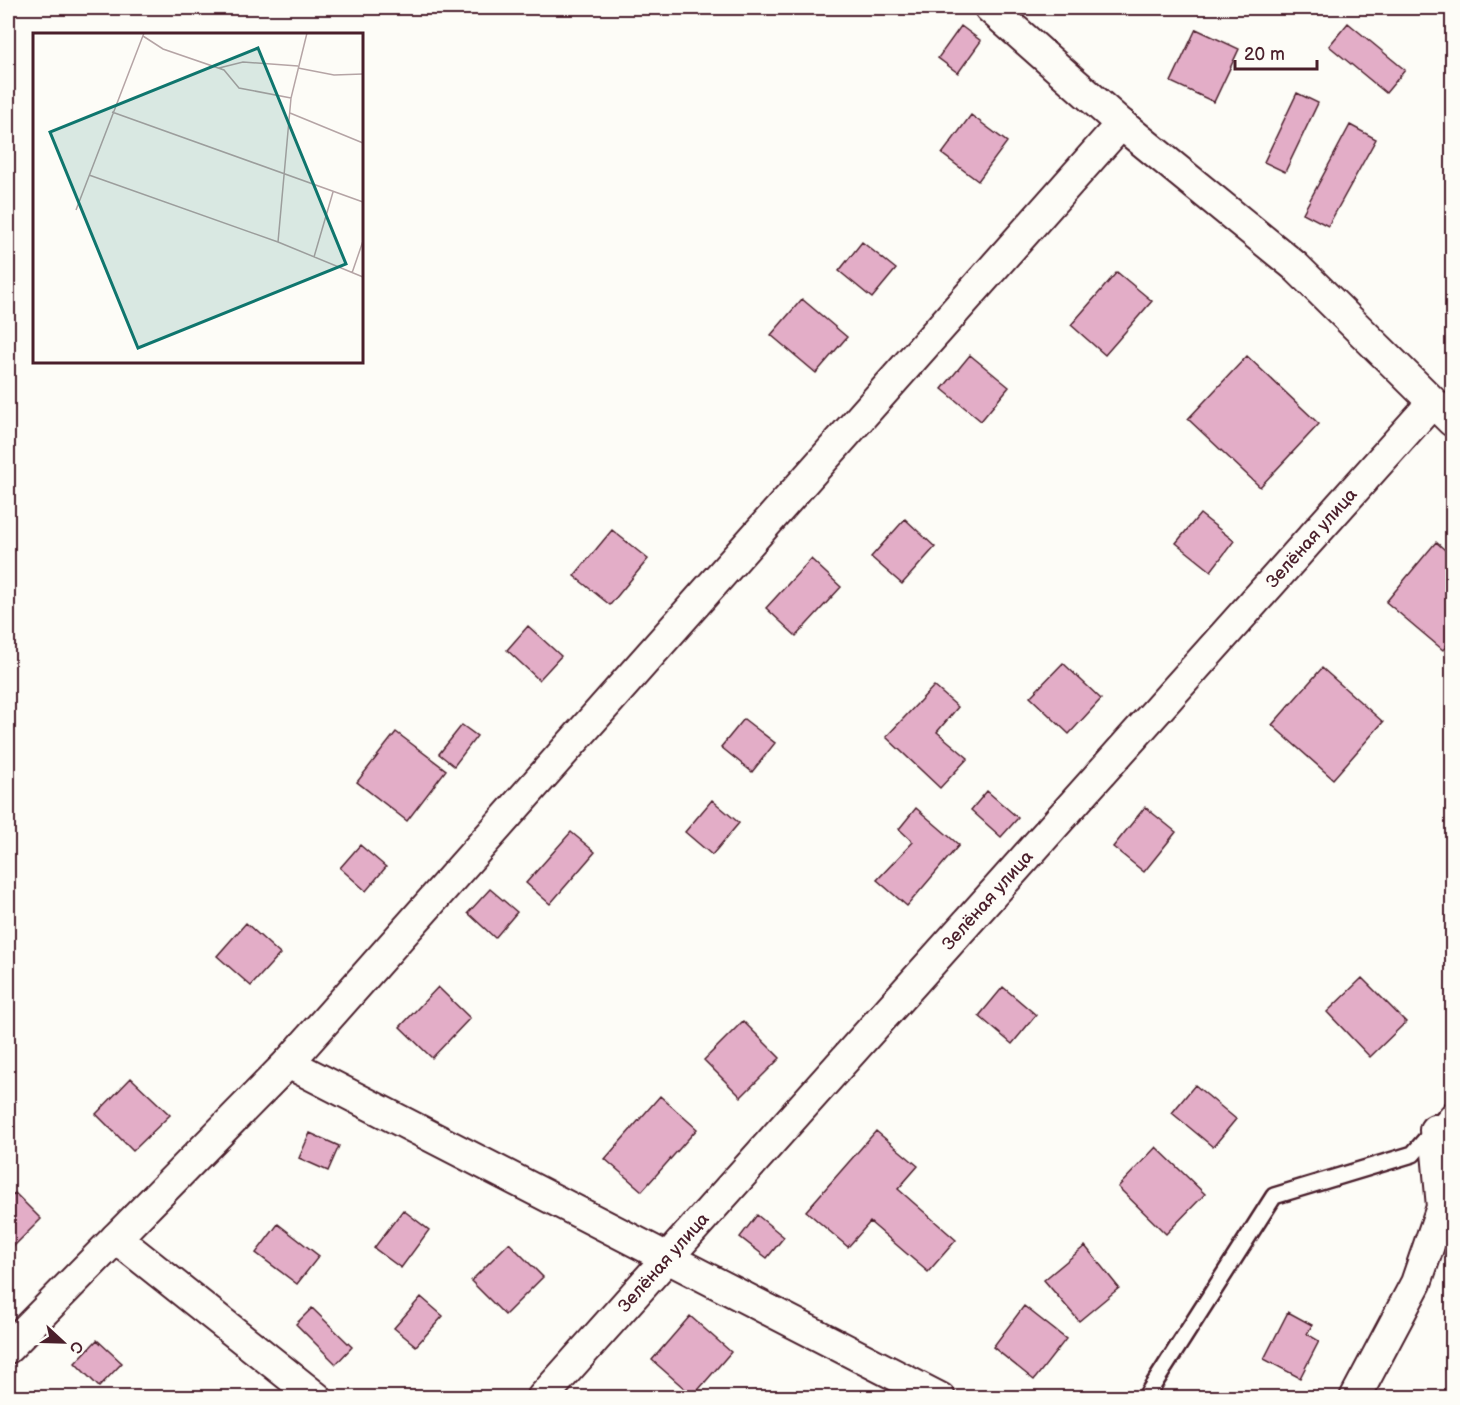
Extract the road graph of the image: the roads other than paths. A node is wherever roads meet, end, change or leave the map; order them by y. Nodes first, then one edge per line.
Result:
1 (990, 8) edge
2 (1121, 124) junction
3 (1442, 412) edge
4 (288, 1064) junction
5 (1444, 1119) edge
6 (116, 1238) junction
7 (667, 1258) junction
8 (8, 1348) edge
9 (317, 1398) edge
10 (542, 1398) edge
11 (940, 1398) edge
12 (1145, 1398) edge
13 (1355, 1398) edge

1 - 2 street
2 - 3 street
2 - 4 street
3 - 7 street, Зелёная улица
4 - 6 street
4 - 7 street
5 - 12 lane
5 - 13 street
6 - 8 street
6 - 9 street
7 - 10 street, Зелёная улица
7 - 11 street

